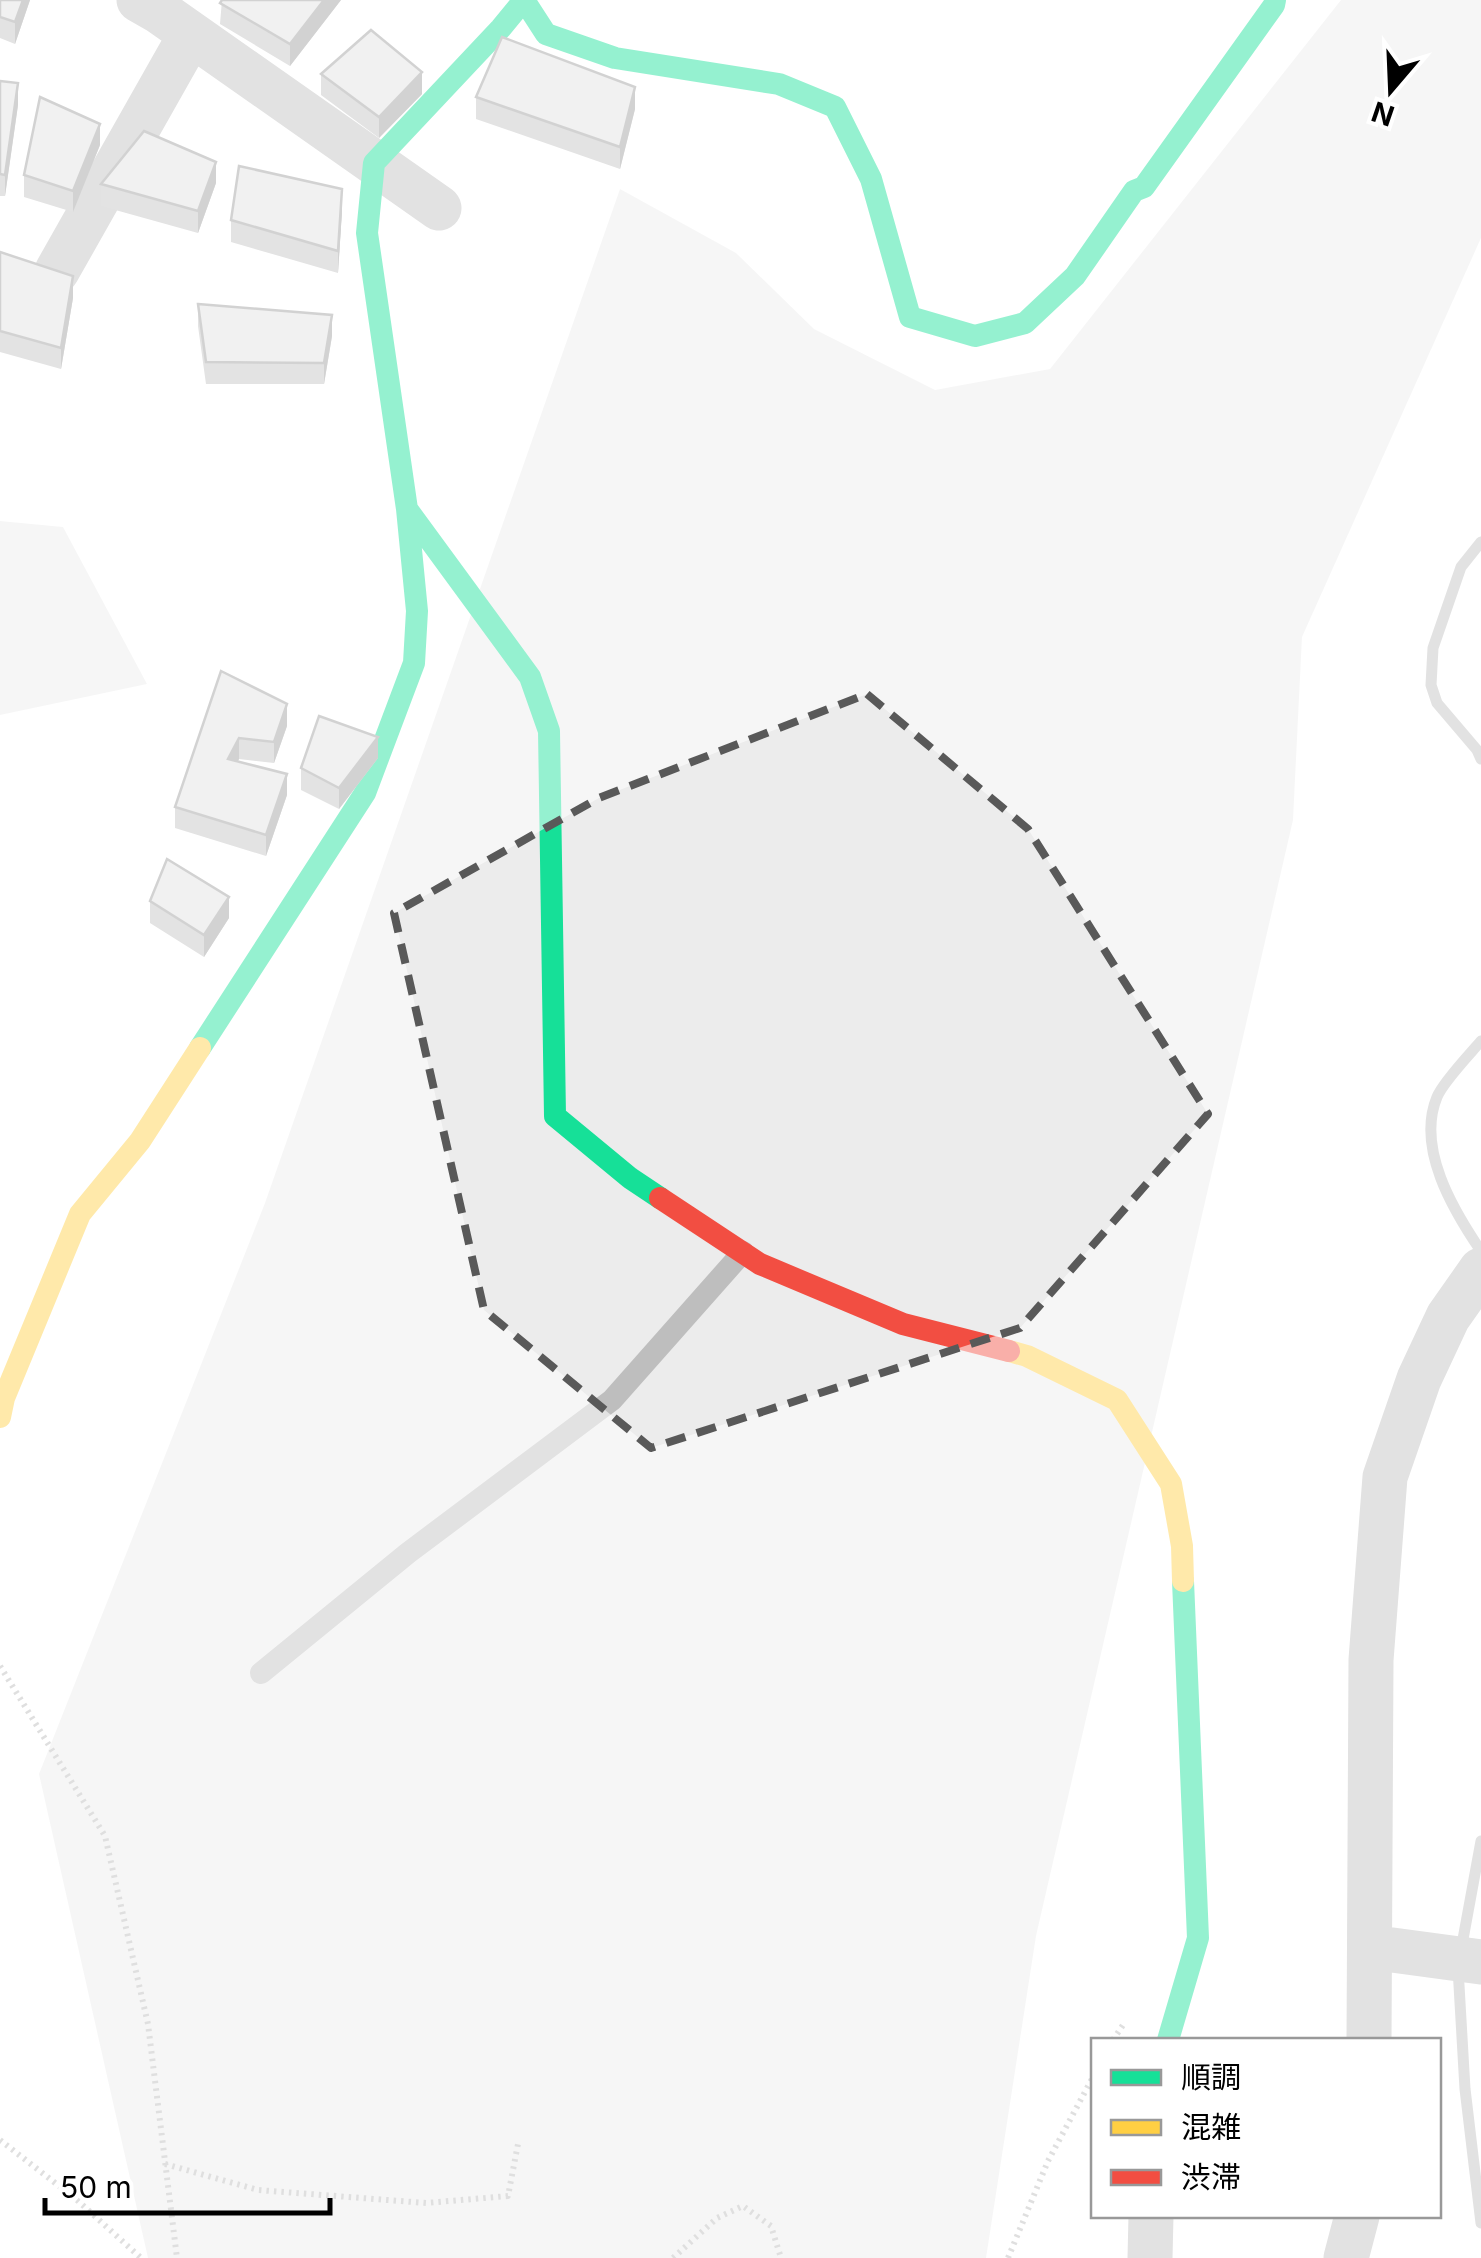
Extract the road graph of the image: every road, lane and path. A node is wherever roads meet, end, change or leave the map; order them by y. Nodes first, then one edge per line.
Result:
1 (139, 0) edge
2 (524, 0) edge
3 (1275, 0) edge
4 (191, 34) junction
5 (374, 163) junction
6 (438, 208) dead end
7 (58, 271) edge
8 (407, 510) junction
9 (742, 1252) junction
10 (1481, 1270) edge
11 (0, 1417) edge
12 (0, 1666) edge
13 (261, 1674) dead end
14 (1370, 1947) junction
15 (1481, 1962) edge
16 (1169, 2038) edge
17 (1369, 2038) edge
18 (1091, 2081) edge
19 (0, 2140) edge
20 (518, 2144) dead end
21 (165, 2164) junction
22 (1151, 2218) edge
23 (1356, 2218) edge
24 (141, 2258) edge
25 (177, 2258) edge
26 (673, 2258) edge
27 (781, 2258) edge
28 (1008, 2258) edge
29 (1150, 2258) edge
30 (1346, 2258) edge

1 - 4 street
2 - 3 street
2 - 5 street
4 - 5 street
4 - 7 street
5 - 6 street
5 - 8 street
8 - 9 street
8 - 11 street
9 - 13 lane
9 - 16 street
10 - 14 street
12 - 21 path
14 - 15 street
14 - 17 street
18 - 28 path
19 - 24 path
20 - 21 path
21 - 25 path
22 - 29 street
23 - 30 street
26 - 27 path

